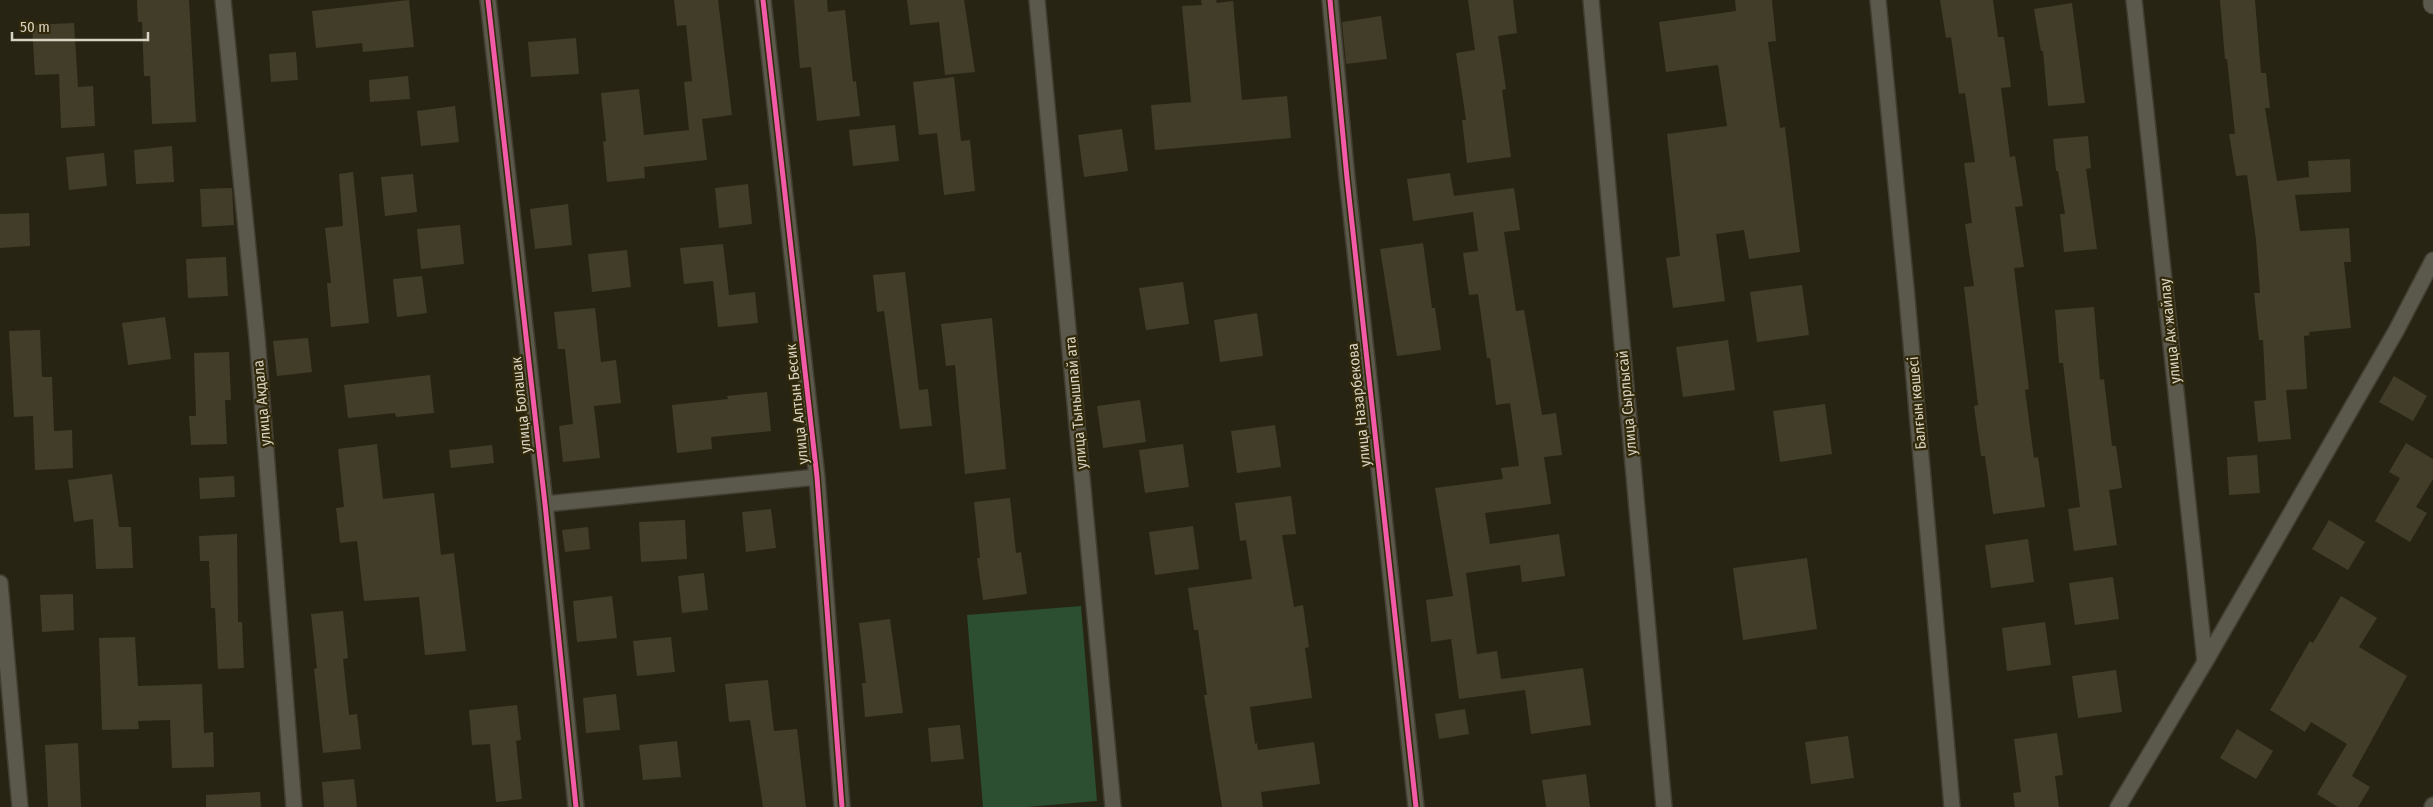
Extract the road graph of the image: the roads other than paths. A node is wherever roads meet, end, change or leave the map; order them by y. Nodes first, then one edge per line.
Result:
1 (224, 0) edge
2 (488, 0) edge
3 (764, 0) edge
4 (1037, 0) edge
5 (1330, 0) edge
6 (1591, 0) edge
7 (1878, 0) edge
8 (2134, 0) edge
9 (2433, 0) edge
10 (2433, 4) edge
11 (2433, 260) edge
12 (817, 477) junction
13 (545, 504) junction
14 (0, 583) edge
15 (2205, 662) junction
16 (20, 807) edge
17 (294, 807) edge
18 (576, 807) edge
19 (842, 807) edge
20 (1113, 807) edge
21 (1416, 807) edge
22 (1664, 807) edge
23 (1952, 807) edge
24 (2118, 807) edge

1 - 17 street, улица Акдала
2 - 13 street, улица Болашак
3 - 12 street, улица Алтын Бесик
4 - 20 street, улица Тынышпай ата
5 - 21 street, улица Назарбекова
6 - 22 street, улица Сырлысай
7 - 23 street, Балғын көшесі
8 - 15 street, улица Ак жайлау
9 - 10 street
11 - 15 street
12 - 13 street
12 - 19 street, улица Алтын Бесик
13 - 18 street, улица Болашак
14 - 16 street
15 - 24 street

